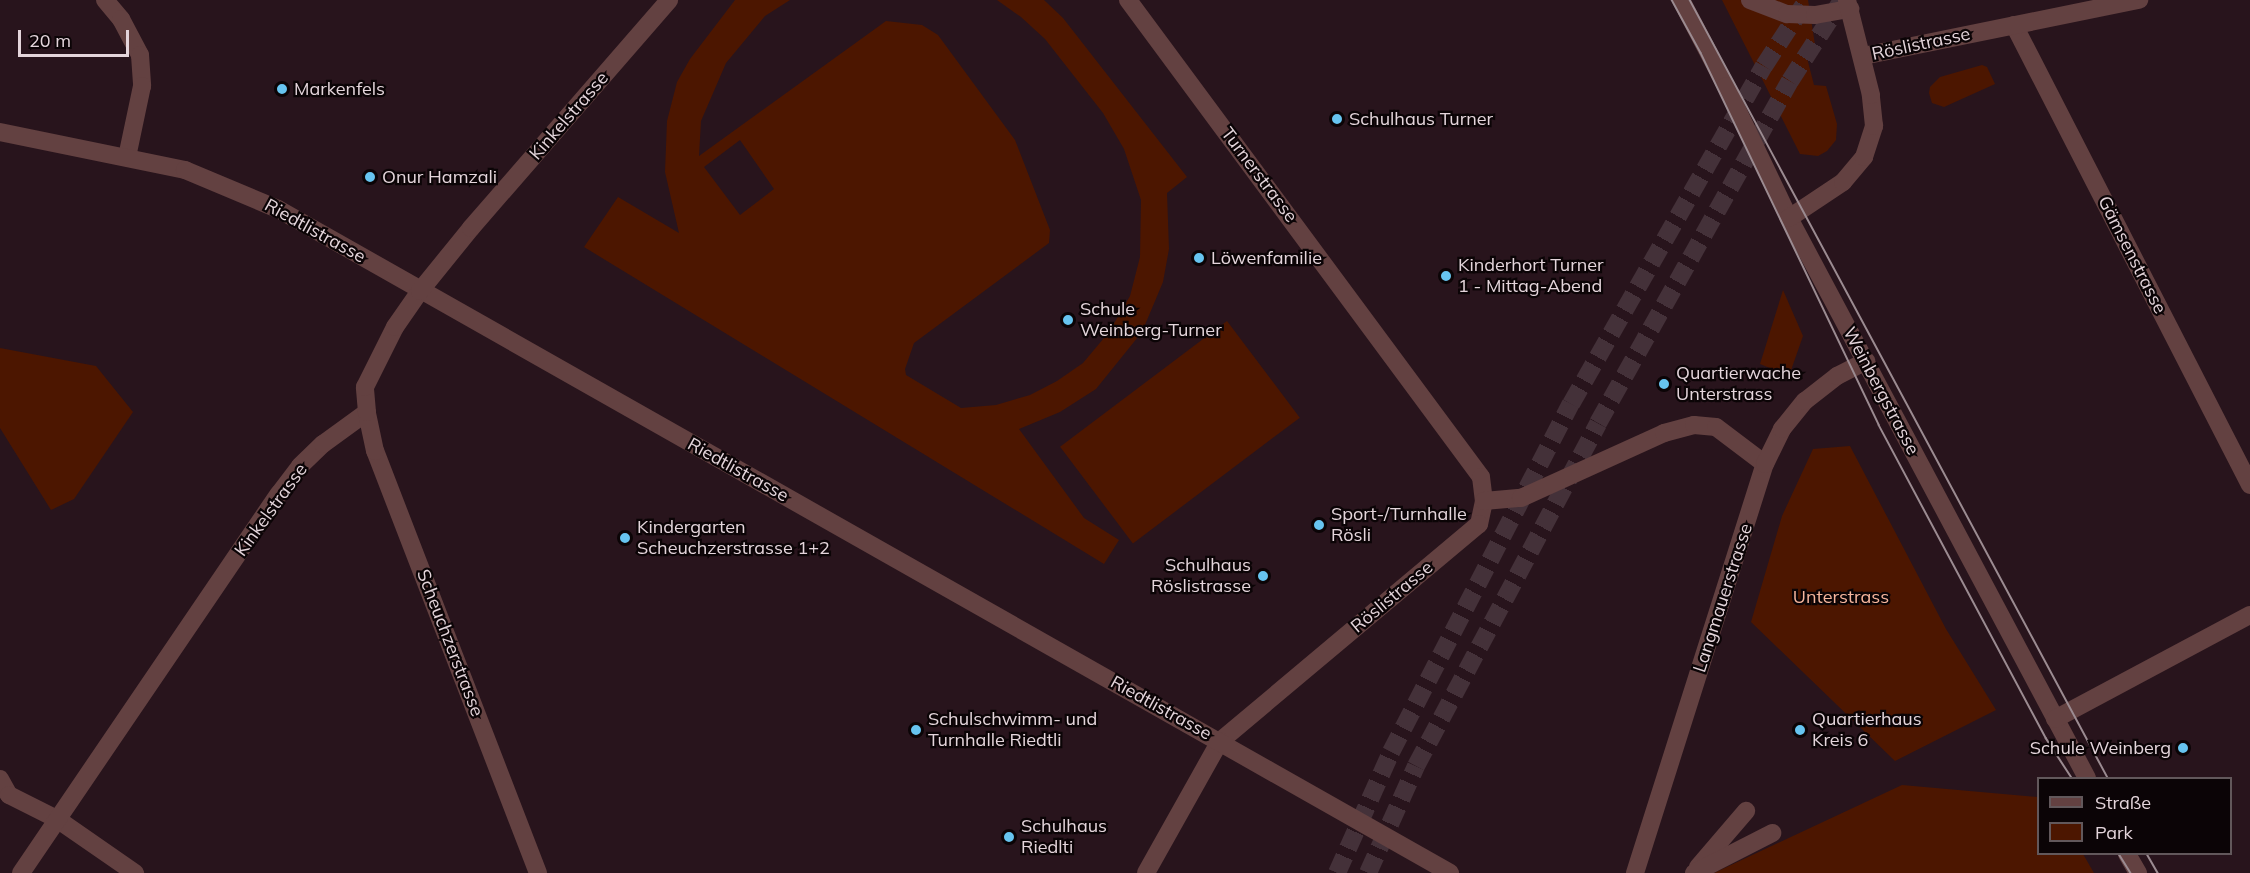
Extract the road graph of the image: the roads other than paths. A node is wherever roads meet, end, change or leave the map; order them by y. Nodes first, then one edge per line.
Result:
1 (105, 0) edge
2 (669, 0) edge
3 (1128, 0) edge
4 (1681, 0) edge
5 (1750, 0) edge
6 (2139, 0) edge
7 (1849, 4) edge
8 (2014, 25) junction
9 (1863, 56) junction
10 (0, 132) edge
11 (128, 157) junction
12 (1790, 218) junction
13 (420, 291) junction
14 (1866, 361) junction
15 (367, 412) junction
16 (1765, 464) junction
17 (2250, 485) edge
18 (1484, 501) junction
19 (2250, 615) edge
20 (2055, 718) junction
21 (1220, 741) junction
22 (2086, 777) edge
23 (0, 779) edge
24 (1746, 811) dead end
25 (57, 819) junction
26 (1772, 833) dead end
27 (2128, 855) edge
28 (21, 873) edge
29 (135, 873) edge
30 (538, 873) edge
31 (1146, 873) edge
32 (1450, 873) edge
33 (1635, 873) edge
34 (1694, 873) edge
35 (2138, 873) edge

1 - 11 street
2 - 13 street, Kinkelstrasse
3 - 18 street, Turnerstrasse
4 - 12 street, Weinbergstrasse
5 - 7 street
6 - 8 street, Röslistrasse
7 - 9 street
8 - 9 street, Röslistrasse
8 - 17 street, Gämsenstrasse
9 - 12 street, Röslistrasse
10 - 11 street, Riedtlistrasse
11 - 13 street, Riedtlistrasse
12 - 14 street, Weinbergstrasse
13 - 15 street, Kinkelstrasse
13 - 21 street, Riedtlistrasse
14 - 16 street, Langmauerstrasse
14 - 20 street, Weinbergstrasse
15 - 25 street, Kinkelstrasse
15 - 30 street, Scheuchzerstrasse
16 - 18 street
16 - 33 street, Langmauerstrasse
18 - 21 street, Röslistrasse
19 - 20 street
20 - 22 street, Weinbergstrasse
21 - 31 street, Röslistrasse
21 - 32 street, Riedtlistrasse
23 - 25 street
24 - 34 street
25 - 28 street, Kinkelstrasse
25 - 29 street
26 - 34 street
27 - 35 street

